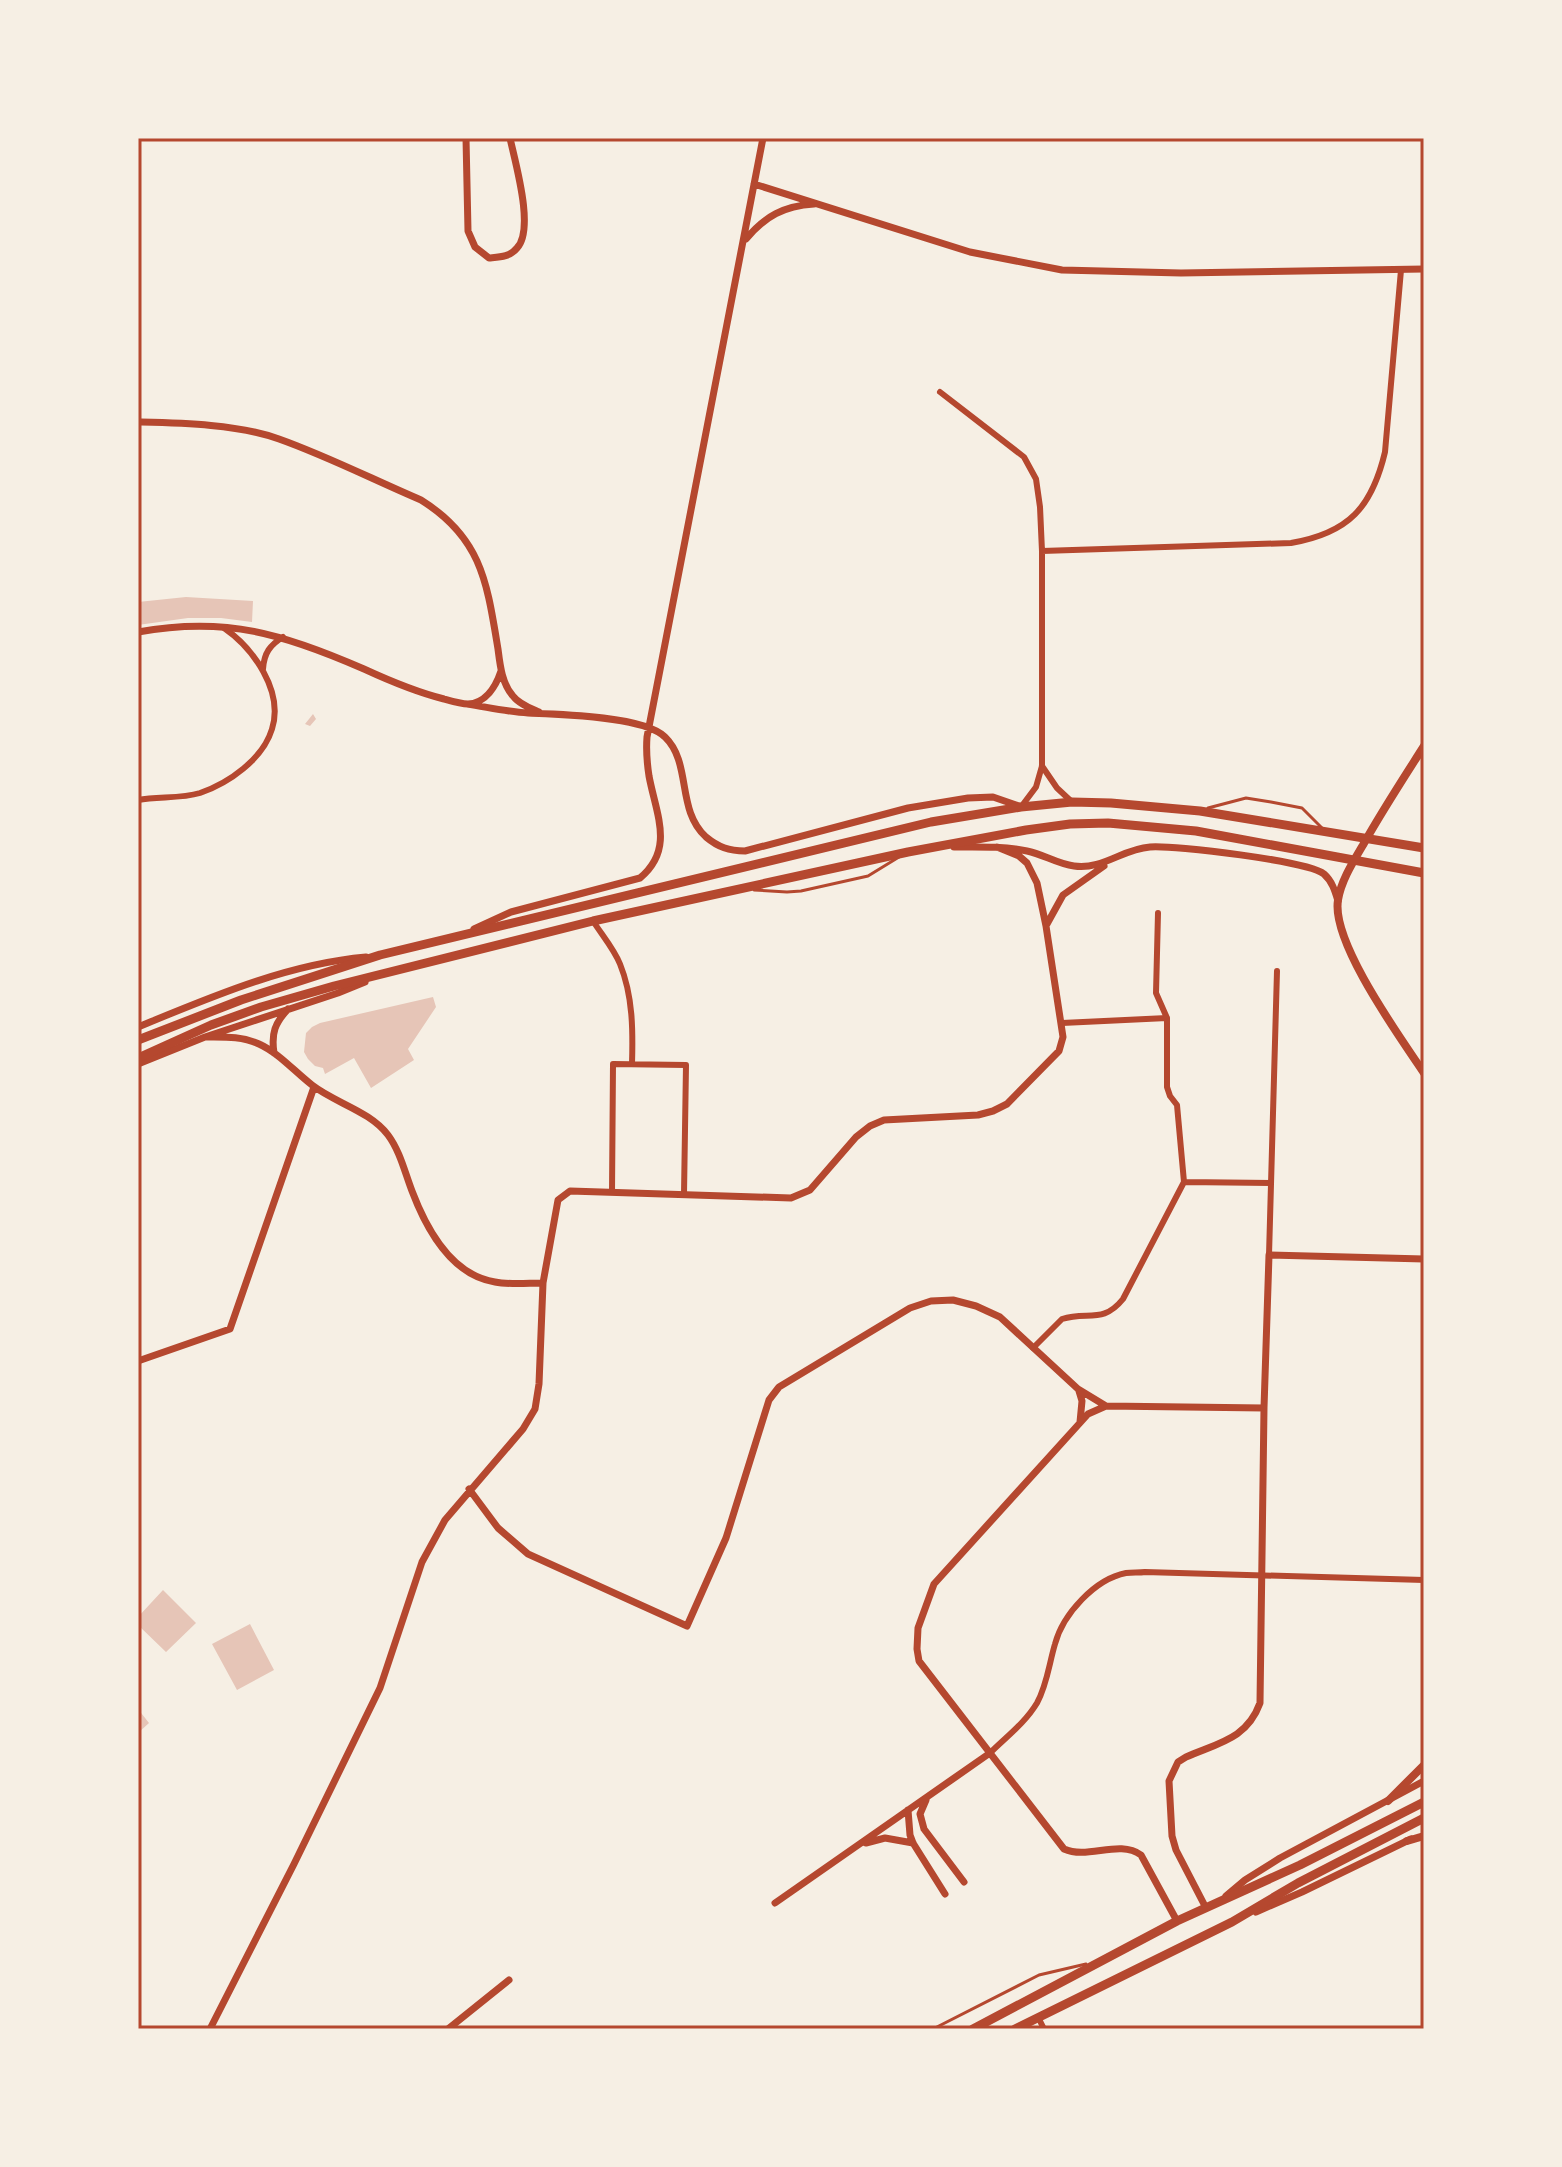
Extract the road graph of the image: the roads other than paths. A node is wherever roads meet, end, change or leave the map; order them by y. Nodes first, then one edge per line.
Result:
1 (466, 138) edge
2 (510, 138) edge
3 (763, 138) edge
4 (754, 184) junction
5 (819, 204) junction
6 (744, 240) junction
7 (1424, 269) edge
8 (1401, 270) junction
9 (940, 392) dead end
10 (138, 422) edge
11 (1042, 551) junction
12 (223, 627) junction
13 (138, 632) edge
14 (283, 637) junction
15 (501, 671) junction
16 (263, 673) junction
17 (467, 704) junction
18 (541, 712) junction
19 (649, 728) junction
20 (1424, 746) edge
21 (1042, 766) junction
22 (138, 800) edge
23 (1072, 802) junction
24 (1021, 807) junction
25 (1200, 811) junction
26 (1325, 831) junction
27 (936, 847) junction
28 (997, 847) junction
29 (1424, 848) edge
30 (908, 852) junction
31 (1108, 862) junction
32 (1424, 873) edge
33 (742, 889) junction
34 (1338, 901) junction
35 (1158, 913) dead end
36 (593, 921) junction
37 (1046, 926) junction
38 (460, 936) junction
39 (380, 955) junction
40 (1277, 971) dead end
41 (383, 974) junction
42 (290, 1008) junction
43 (1167, 1018) junction
44 (1062, 1023) junction
45 (138, 1027) edge
46 (205, 1037) junction
47 (138, 1040) edge
48 (274, 1053) junction
49 (138, 1058) edge
50 (138, 1064) edge
51 (632, 1064) junction
52 (1424, 1073) edge
53 (314, 1087) junction
54 (1184, 1182) junction
55 (1271, 1183) junction
56 (612, 1192) junction
57 (684, 1194) junction
58 (1269, 1255) junction
59 (1424, 1259) edge
60 (543, 1283) junction
61 (1033, 1348) junction
62 (138, 1361) edge
63 (1078, 1389) junction
64 (1106, 1406) junction
65 (1264, 1408) junction
66 (1079, 1425) junction
67 (469, 1489) junction
68 (1261, 1576) junction
69 (1424, 1580) edge
70 (990, 1753) junction
71 (1424, 1765) edge
72 (1424, 1781) edge
73 (928, 1796) junction
74 (1388, 1801) junction
75 (1424, 1802) edge
76 (908, 1810) junction
77 (1424, 1818) edge
78 (1424, 1834) edge
79 (1407, 1841) joint
80 (913, 1843) junction
81 (856, 1846) junction
82 (964, 1882) dead end
83 (945, 1894) dead end
84 (775, 1903) dead end
85 (1217, 1903) junction
86 (1206, 1908) junction
87 (1177, 1921) junction
88 (1232, 1922) junction
89 (1106, 1961) junction
90 (509, 1980) dead end
91 (1038, 2017) junction
92 (210, 2029) edge
93 (448, 2029) edge
94 (933, 2029) edge
95 (973, 2029) edge
96 (1015, 2029) edge
97 (1044, 2029) edge

1 - 2 street
3 - 4 street
4 - 5 street
4 - 6 street
5 - 6 street
5 - 8 street
6 - 19 street
7 - 8 street
8 - 11 street
9 - 11 street
10 - 15 street
11 - 21 street
12 - 13 street
12 - 14 street
12 - 16 street
14 - 16 street
14 - 17 street
15 - 17 street
15 - 18 street
16 - 22 street
17 - 18 street
18 - 19 street
19 - 24 street
19 - 38 street
20 - 34 main road
21 - 23 street
21 - 24 street
23 - 24 main road
23 - 25 main road
24 - 38 main road
25 - 26 main road
25 - 26 lane
26 - 29 main road
27 - 28 street
27 - 30 main road
27 - 32 main road
28 - 31 street
28 - 37 street
30 - 33 main road
30 - 33 lane
31 - 34 street
31 - 37 street
33 - 36 main road
34 - 52 main road
35 - 43 street
36 - 41 main road
36 - 51 street
37 - 44 street
38 - 39 main road
39 - 45 street
39 - 47 main road
40 - 55 street
41 - 42 street
41 - 49 main road
42 - 46 street
42 - 48 street
43 - 44 street
43 - 54 street
44 - 57 street
46 - 48 street
46 - 50 street
48 - 53 street
51 - 56 street
51 - 57 street
53 - 60 street
53 - 62 street
54 - 55 street
54 - 61 street
55 - 58 street
56 - 57 street
56 - 60 street
58 - 59 street
58 - 65 street
60 - 67 street
61 - 63 street
61 - 67 street
63 - 64 street
63 - 66 street
64 - 65 street
64 - 66 street
65 - 68 street
66 - 70 street
67 - 92 street
68 - 69 street
68 - 70 street
68 - 86 street
70 - 73 street
70 - 87 street
71 - 74 main road
72 - 74 street
73 - 76 street
73 - 82 street
74 - 85 street
75 - 85 main road
76 - 80 street
76 - 81 street
77 - 88 main road
78 - 79 main road
79 - 88 street
80 - 81 street
80 - 83 street
81 - 84 street
85 - 86 main road
86 - 87 main road
87 - 89 main road
88 - 91 main road
89 - 94 lane
89 - 95 main road
90 - 93 street
91 - 96 main road
91 - 97 street

